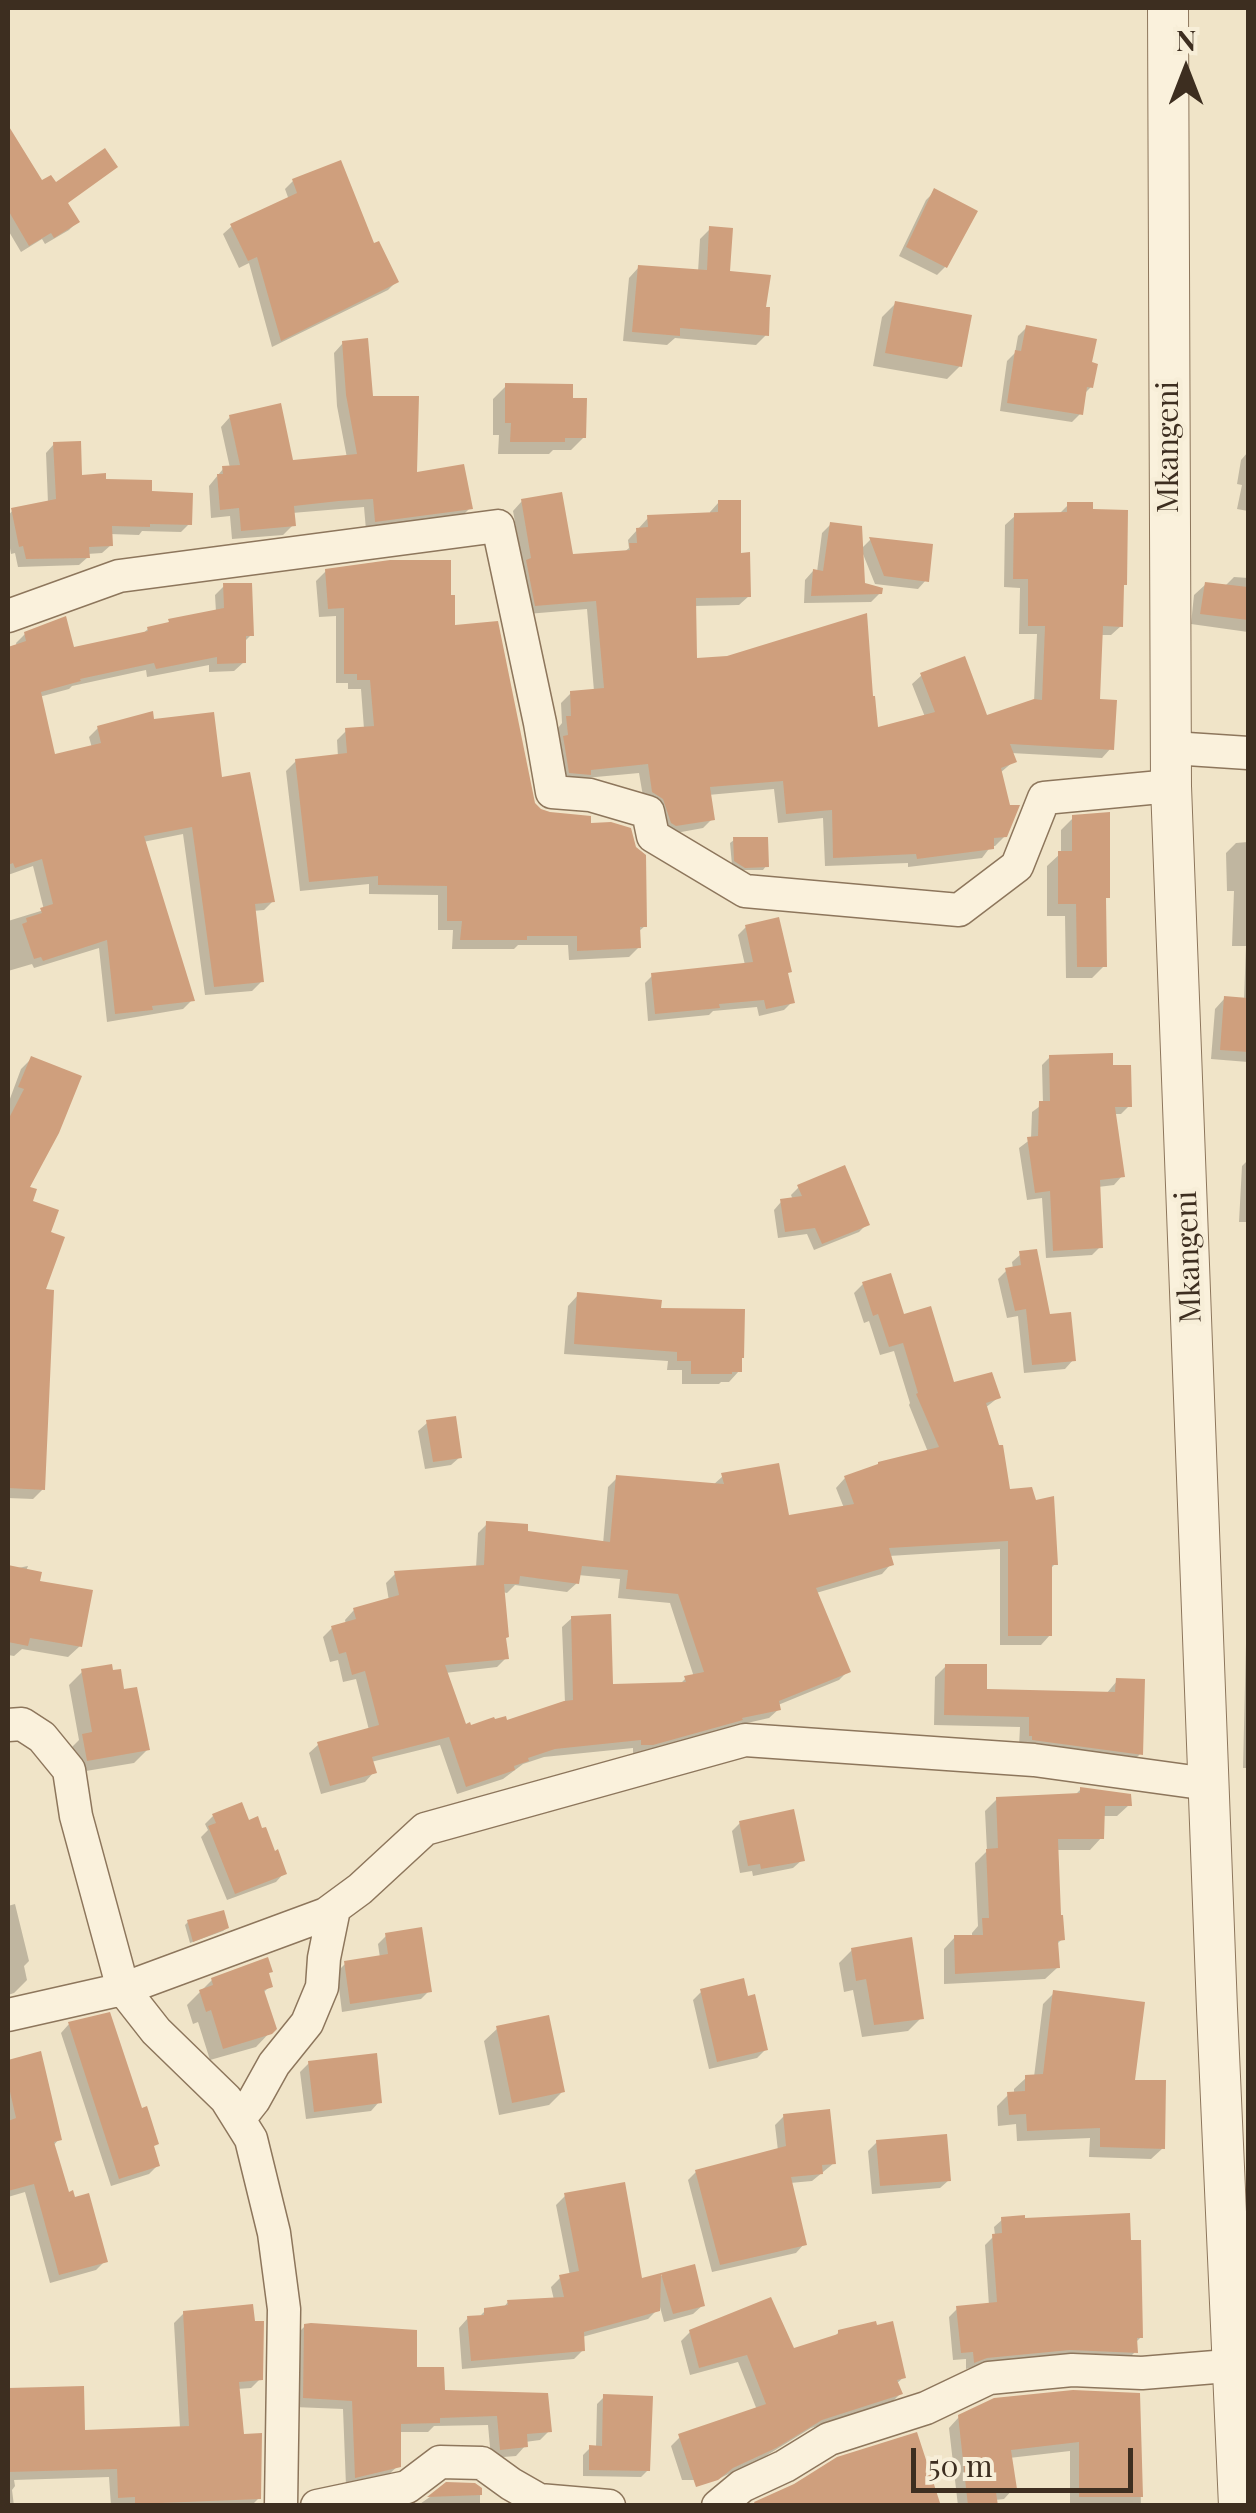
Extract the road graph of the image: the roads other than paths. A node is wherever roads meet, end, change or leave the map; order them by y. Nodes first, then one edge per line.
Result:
1 (1168, 8) edge
2 (8, 616) edge
3 (1248, 753) edge
4 (1172, 767) junction
5 (8, 1725) edge
6 (1208, 1784) junction
7 (334, 1909) junction
8 (123, 1989) junction
9 (8, 2015) edge
10 (239, 2119) junction
11 (1233, 2369) junction
12 (280, 2506) edge
13 (317, 2506) edge
14 (609, 2506) edge
15 (718, 2506) edge
16 (1240, 2506) edge

1 - 4 street, Mkangeni
2 - 4 street
3 - 4 street
4 - 6 street, Mkangeni
5 - 8 street
6 - 7 street
6 - 11 street, Mkangeni
7 - 8 street
7 - 10 street
8 - 9 street
8 - 10 street
10 - 12 street
11 - 15 street
11 - 16 street, Mkangeni
13 - 14 street

